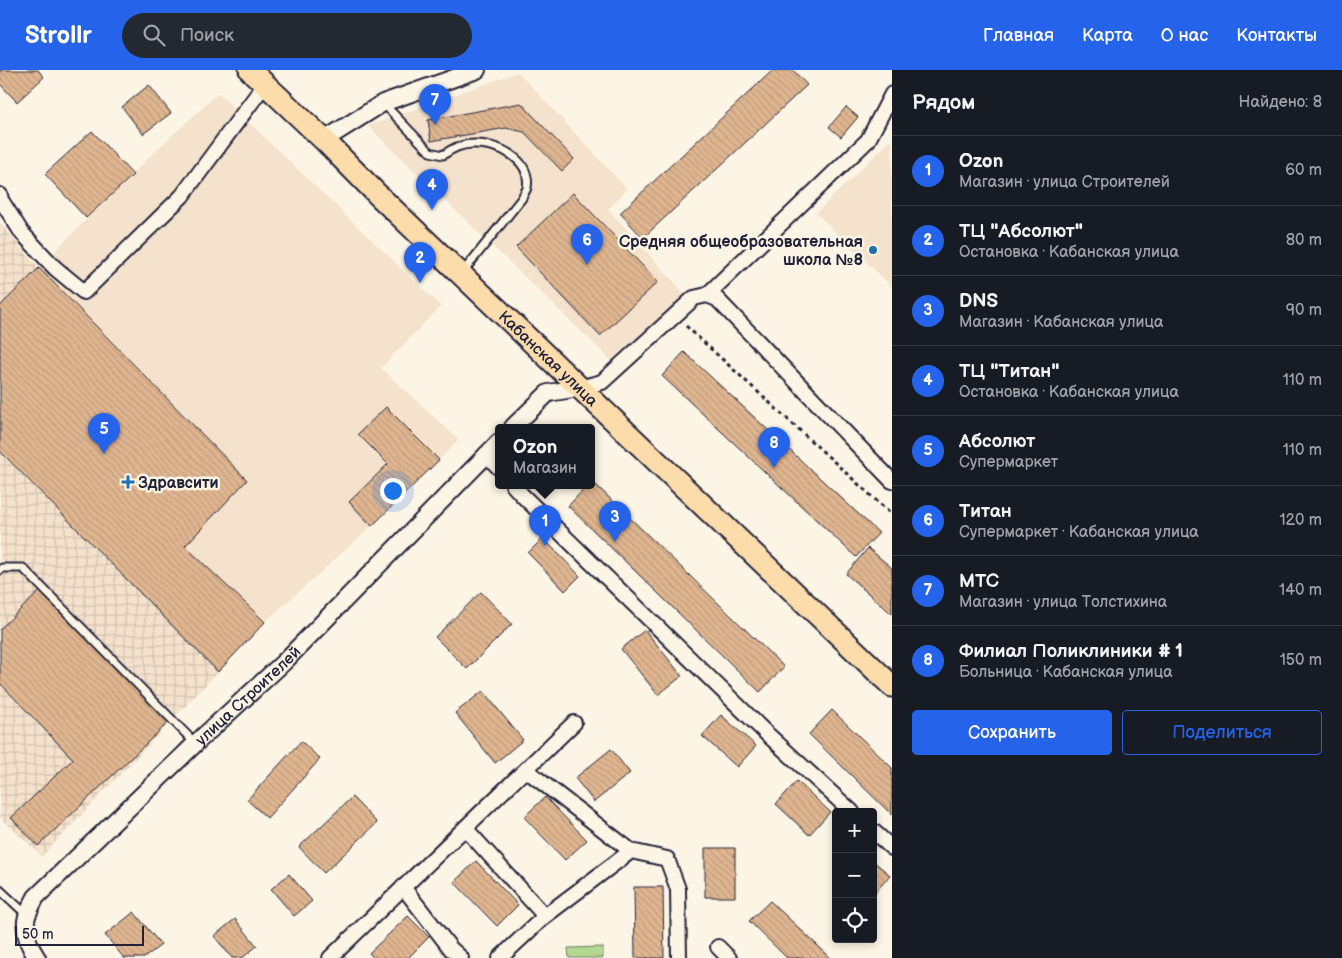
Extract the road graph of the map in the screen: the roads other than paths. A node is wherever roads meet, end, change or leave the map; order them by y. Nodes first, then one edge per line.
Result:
1 (477, 70) edge
2 (258, 77) edge
3 (892, 94) edge
4 (382, 103) junction
5 (324, 140) junction
6 (0, 195) edge
7 (461, 275) junction
8 (707, 295) junction
9 (579, 388) junction
10 (516, 424) edge
11 (495, 446) edge
12 (486, 454) junction
13 (495, 464) edge
14 (892, 481) edge
15 (517, 489) edge
16 (0, 570) edge
17 (892, 686) edge
18 (574, 723) dead end
19 (196, 743) junction
20 (526, 770) junction
21 (848, 808) edge
22 (465, 828) junction
23 (877, 835) edge
24 (892, 848) edge
25 (630, 852) junction
26 (403, 887) junction
27 (0, 890) edge
28 (27, 915) junction
29 (545, 916) junction
30 (718, 947) dead end
31 (451, 955) edge
32 (37, 958) edge
33 (330, 958) edge
34 (500, 958) edge
35 (679, 958) edge
36 (729, 958) edge

1 - 4 street
2 - 5 main road, Кабанская улица
2 - 6 street
3 - 8 street
4 - 5 street
4 - 7 lane
5 - 7 main road, Кабанская улица
7 - 9 main road, Кабанская улица
8 - 9 street
8 - 14 street
9 - 10 street
9 - 17 main road, Кабанская улица
11 - 12 street, улица Строителей
12 - 13 street
12 - 19 street, улица Строителей
15 - 21 street
16 - 19 lane
18 - 20 street
19 - 28 street, улица Строителей
20 - 22 street
20 - 25 street
22 - 26 street
22 - 29 street
23 - 24 street
25 - 29 street
25 - 35 street
26 - 31 street
26 - 33 street
27 - 28 lane
28 - 32 street
29 - 34 street
30 - 36 street

